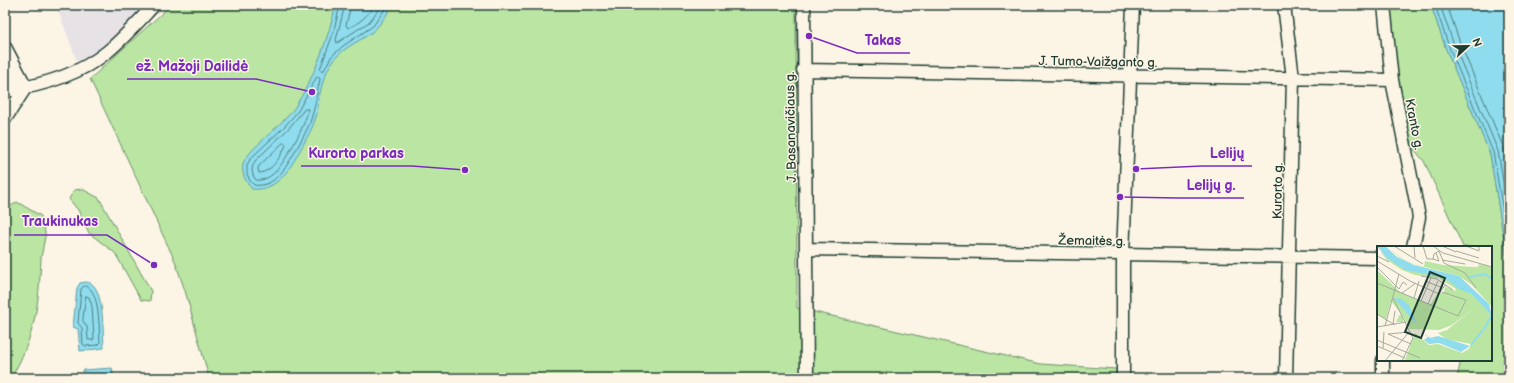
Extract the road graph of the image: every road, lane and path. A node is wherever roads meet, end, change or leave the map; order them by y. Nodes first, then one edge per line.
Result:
1 (154, 5) edge
2 (804, 5) edge
3 (1133, 5) edge
4 (1284, 5) edge
5 (1384, 5) edge
6 (5, 47) edge
7 (803, 70) junction
8 (5, 75) edge
9 (1129, 75) junction
10 (1293, 78) junction
11 (1392, 80) junction
12 (26, 87) junction
13 (5, 91) edge
14 (5, 119) edge
15 (1413, 246) edge
16 (806, 249) junction
17 (1123, 255) junction
18 (1290, 257) junction
19 (1377, 258) edge
20 (1383, 361) edge
21 (807, 378) edge
22 (1123, 378) edge
23 (1286, 378) edge
24 (1383, 378) edge

1 - 12 street
2 - 7 street, J. Basanavičiaus g.
3 - 9 street
4 - 10 street, Kurorto g.
5 - 11 street, Kranto g.
6 - 12 street
7 - 9 street, J. Tumo-Vaižganto g.
7 - 16 street, J. Basanavičiaus g.
8 - 12 street
9 - 10 street, J. Tumo-Vaižganto g.
9 - 17 street
10 - 11 street, J. Tumo-Vaižganto g.
10 - 18 street, Kurorto g.
11 - 15 street, Kranto g.
12 - 13 street
12 - 14 street
16 - 17 street, Žemaitės g.
16 - 21 street, J. Basanavičiaus g.
17 - 18 street, Žemaitės g.
17 - 22 street
18 - 19 street, Žemaitės g.
18 - 23 street, Kurorto g.
20 - 24 street

